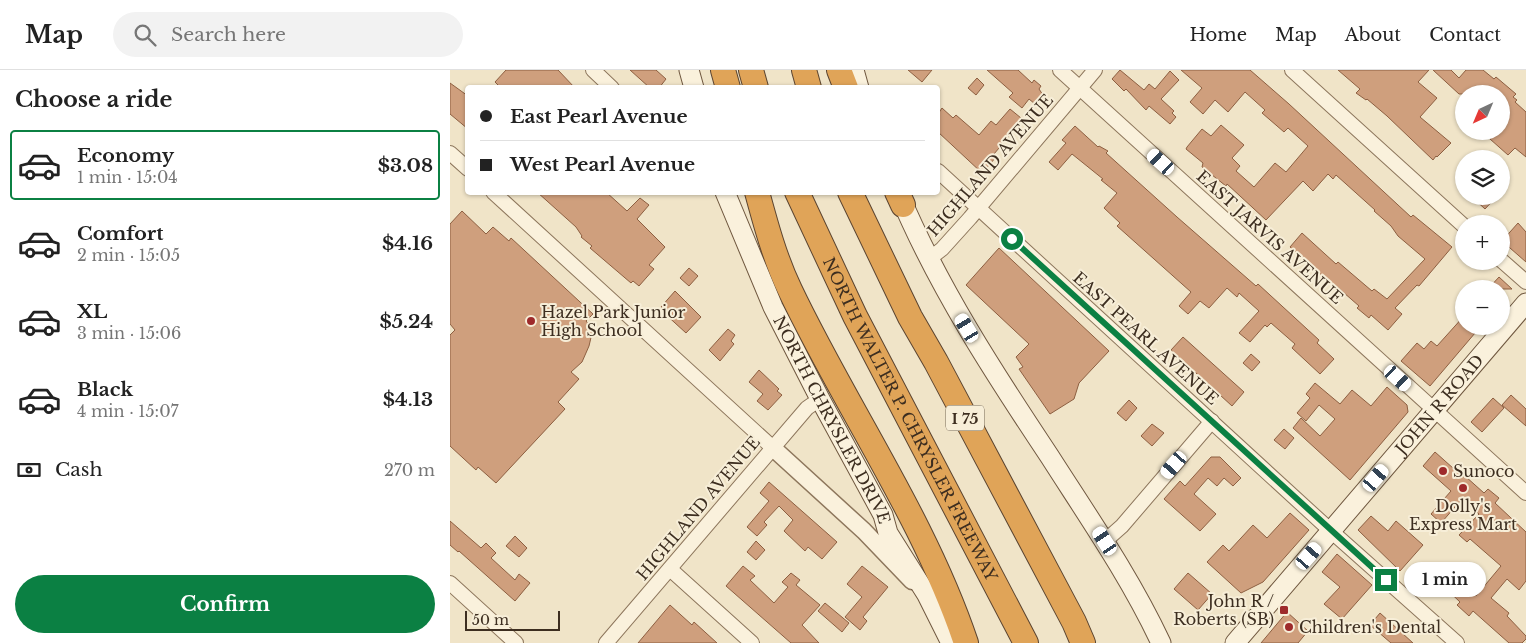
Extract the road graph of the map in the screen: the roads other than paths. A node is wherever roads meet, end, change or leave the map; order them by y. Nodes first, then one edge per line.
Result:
1 (593, 70) edge
2 (689, 70) edge
3 (723, 70) edge
4 (751, 70) edge
5 (804, 70) edge
6 (840, 70) edge
7 (854, 70) edge
8 (1060, 70) edge
9 (1095, 70) edge
10 (1292, 70) edge
11 (609, 85) edge
12 (693, 85) edge
13 (727, 85) edge
14 (755, 85) edge
15 (808, 85) edge
16 (845, 85) edge
17 (858, 85) edge
18 (1080, 88) junction
19 (450, 153) edge
20 (465, 166) edge
21 (940, 173) edge
22 (496, 195) edge
23 (726, 195) edge
24 (758, 195) edge
25 (798, 195) edge
26 (851, 195) edge
27 (899, 197) edge
28 (978, 208) junction
29 (1455, 218) edge
30 (929, 259) junction
31 (1510, 268) edge
32 (1526, 282) edge
33 (1526, 303) edge
34 (820, 399) junction
35 (1434, 410) junction
36 (1212, 421) junction
37 (772, 448) junction
38 (1526, 493) edge
39 (883, 515) junction
40 (1331, 531) junction
41 (888, 533) junction
42 (1105, 541) junction
43 (892, 560) junction
44 (670, 569) junction
45 (450, 582) edge
46 (931, 604) junction
47 (516, 643) edge
48 (606, 643) edge
49 (752, 643) edge
50 (951, 643) edge
51 (966, 643) edge
52 (1026, 643) edge
53 (1083, 643) edge
54 (1161, 643) edge
55 (1235, 643) edge
56 (1457, 643) edge

1 - 11 street
2 - 12 main road
3 - 13 highway
4 - 14 highway
5 - 15 highway
6 - 16 highway
7 - 17 main road
8 - 18 street, EAST JARVIS AVENUE
9 - 18 street, HIGHLAND AVENUE
10 - 29 street
18 - 28 street, HIGHLAND AVENUE
18 - 35 street, EAST JARVIS AVENUE
19 - 20 street
21 - 28 street, EAST PEARL AVENUE
22 - 37 street
23 - 34 main road, NORTH CHRYSLER DRIVE
24 - 51 highway
25 - 52 highway, NORTH WALTER P. CHRYSLER FREEWAY
26 - 53 highway, I 75
27 - 30 main road
28 - 30 street, HIGHLAND AVENUE
28 - 36 street, EAST PEARL AVENUE
30 - 42 main road
31 - 32 street
33 - 35 main road, JOHN R ROAD
34 - 37 street, HIGHLAND AVENUE
34 - 39 main road, NORTH CHRYSLER DRIVE
35 - 38 street, EAST JARVIS AVENUE
35 - 40 main road, JOHN R ROAD
36 - 40 street, EAST PEARL AVENUE
36 - 42 street
37 - 39 street
37 - 43 street
37 - 44 street, HIGHLAND AVENUE
39 - 41 main road, NORTH CHRYSLER DRIVE
40 - 55 main road, JOHN R ROAD
40 - 56 street, EAST PEARL AVENUE
41 - 43 street
41 - 46 main road, NORTH CHRYSLER DRIVE
42 - 54 main road
43 - 46 street
44 - 48 street, HIGHLAND AVENUE
44 - 49 street
45 - 47 street
46 - 50 main road, NORTH CHRYSLER DRIVE

